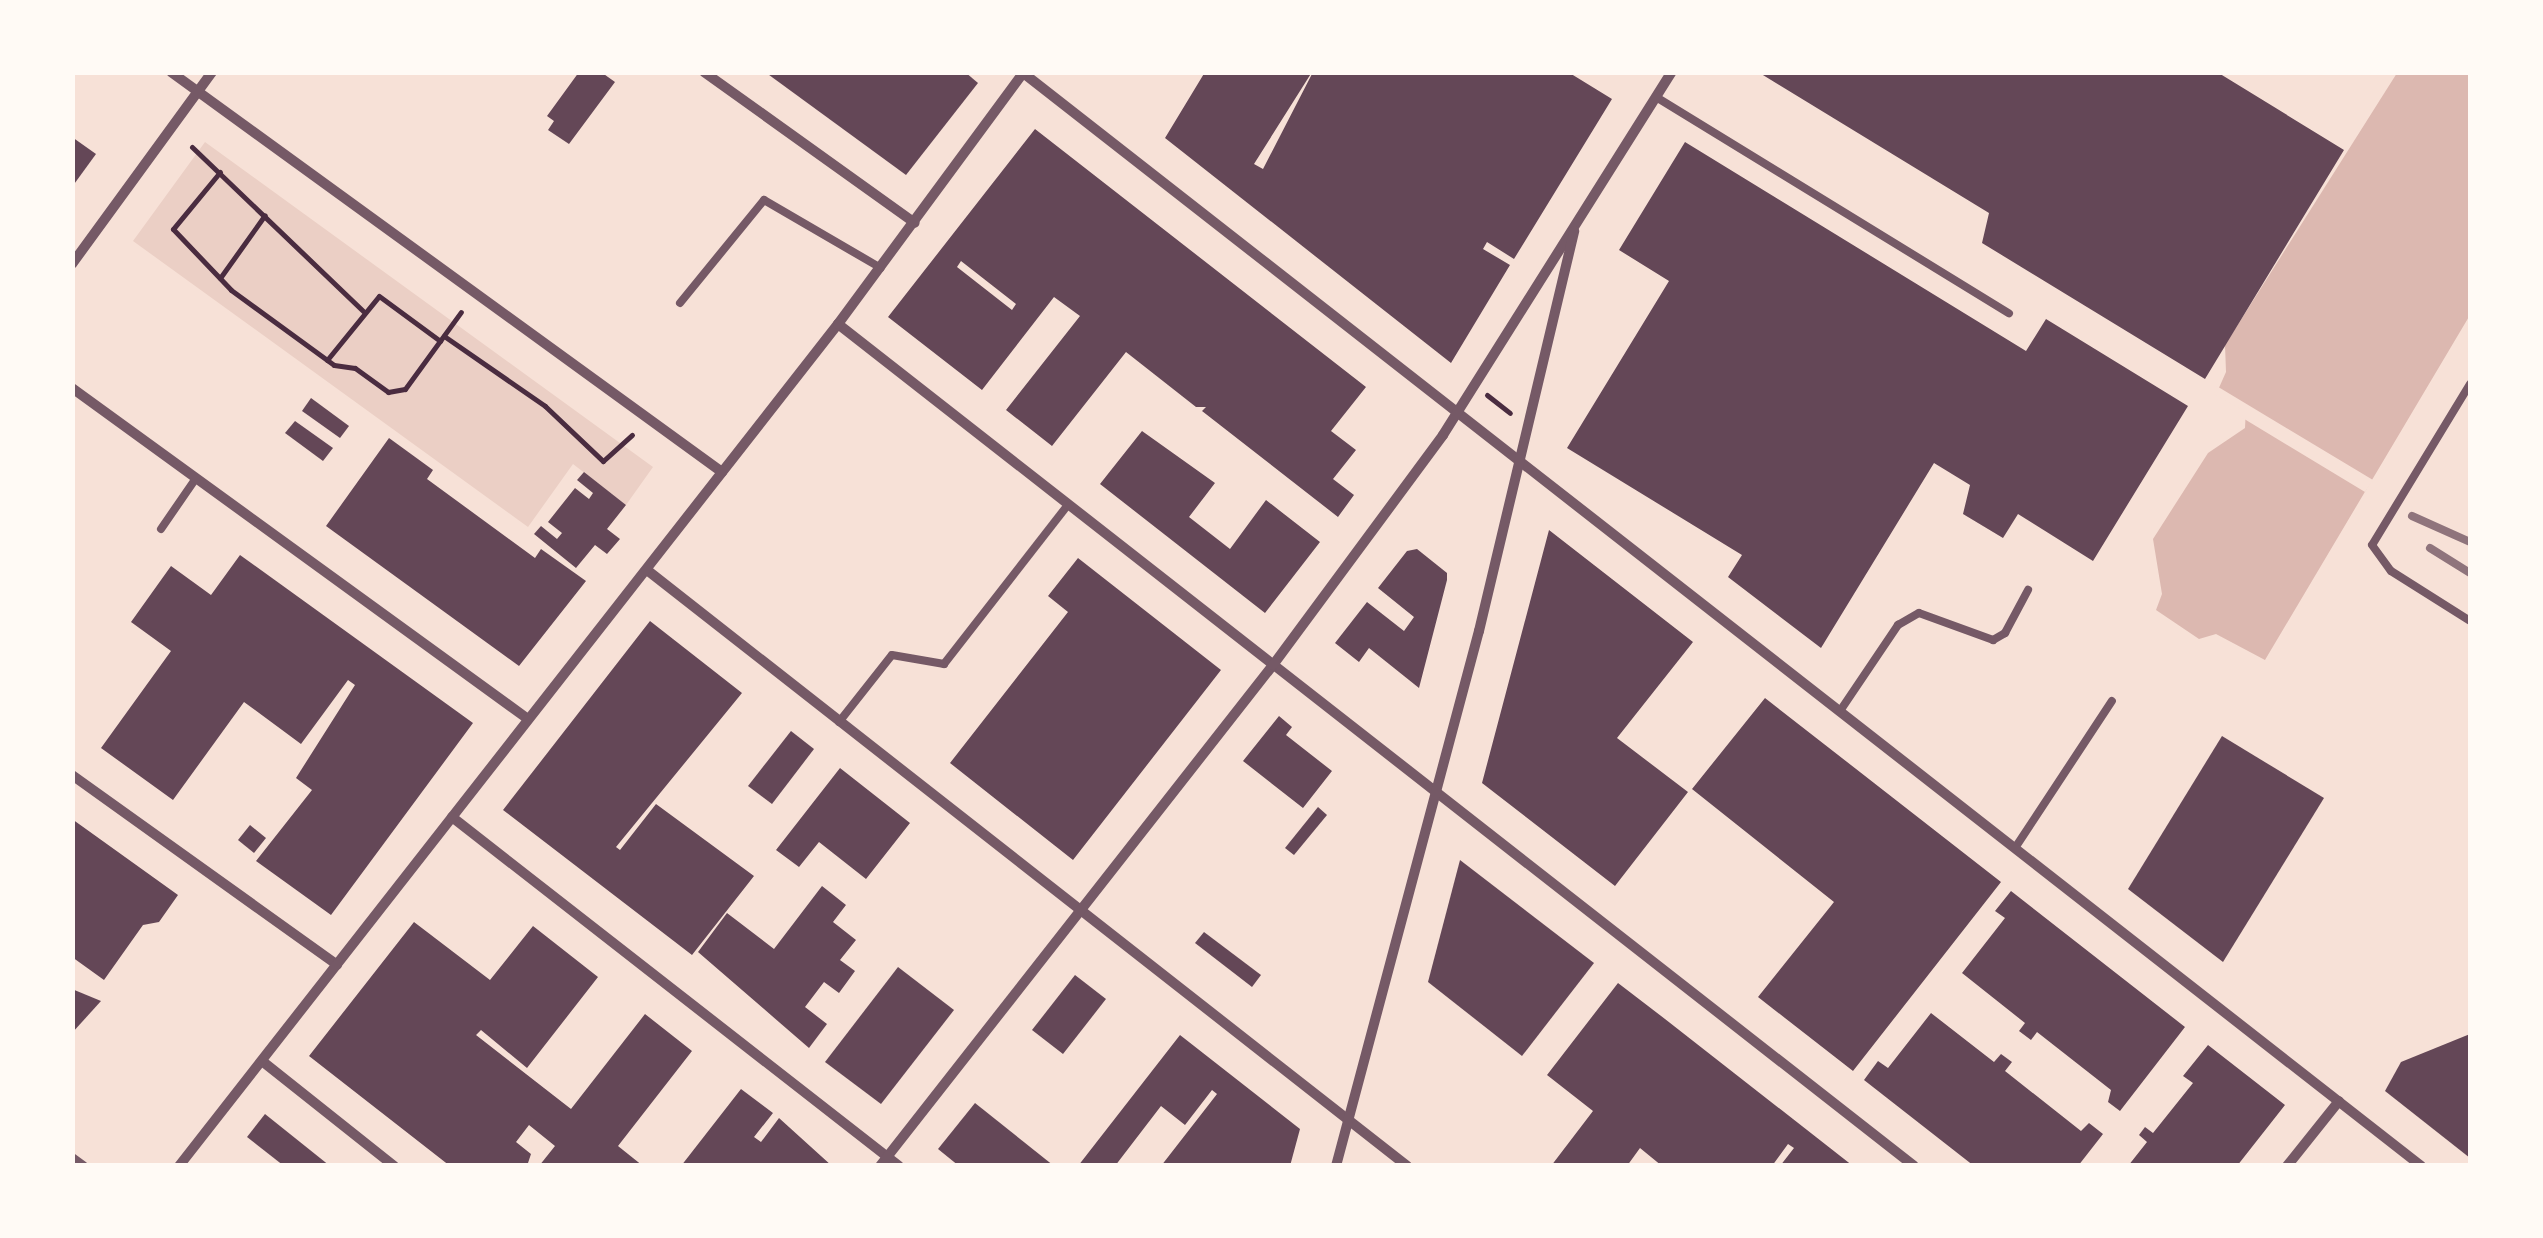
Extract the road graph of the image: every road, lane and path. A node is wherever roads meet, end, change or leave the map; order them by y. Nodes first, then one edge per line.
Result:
1 (170, 72) edge
2 (212, 72) edge
3 (704, 72) edge
4 (1672, 72) edge
5 (1023, 73) edge
6 (198, 92) junction
7 (1656, 97) junction
8 (192, 147) dead end
9 (220, 172) junction
10 (264, 215) junction
11 (1577, 220) junction
12 (915, 223) junction
13 (72, 264) edge
14 (880, 268) junction
15 (220, 278) junction
16 (680, 303) dead end
17 (363, 311) junction
18 (461, 312) dead end
19 (2009, 313) dead end
20 (838, 324) junction
21 (442, 338) junction
22 (327, 360) junction
23 (2470, 384) edge
24 (72, 388) edge
25 (1485, 393) dead end
26 (1457, 412) junction
27 (1510, 413) dead end
28 (632, 435) dead end
29 (1522, 462) junction
30 (722, 472) junction
31 (196, 478) junction
32 (1068, 505) junction
33 (161, 529) dead end
34 (646, 570) junction
35 (2028, 590) dead end
36 (2470, 621) edge
37 (1272, 665) junction
38 (2112, 701) dead end
39 (1840, 711) junction
40 (528, 719) junction
41 (839, 722) junction
42 (72, 774) edge
43 (1436, 792) junction
44 (452, 817) junction
45 (2015, 848) junction
46 (1080, 910) junction
47 (337, 965) junction
48 (262, 1062) junction
49 (2339, 1101) junction
50 (1348, 1121) junction
51 (72, 1158) edge
52 (884, 1161) edge
53 (83, 1166) edge
54 (180, 1166) edge
55 (394, 1166) edge
56 (899, 1166) edge
57 (1336, 1166) edge
58 (1408, 1166) edge
59 (1914, 1166) edge
60 (2287, 1166) edge
61 (2422, 1166) edge

1 - 6 street
2 - 6 street
3 - 12 street
4 - 7 street
5 - 12 street
5 - 26 street
6 - 13 street
6 - 30 street
7 - 11 street
7 - 19 lane
8 - 9 path
9 - 10 path
9 - 15 path
10 - 15 path
10 - 17 path
11 - 26 street
11 - 29 street
12 - 14 street
14 - 16 lane
14 - 20 street
15 - 22 path
17 - 21 path
17 - 22 path
18 - 21 path
20 - 30 street
20 - 32 street
21 - 22 path
21 - 28 path
23 - 36 lane
24 - 31 street
25 - 27 path
26 - 29 street
26 - 37 street
29 - 39 street
29 - 43 street
30 - 34 street
31 - 33 lane
31 - 40 street
32 - 37 street
32 - 41 lane
34 - 40 street
34 - 41 street
35 - 39 lane
37 - 43 street
37 - 46 street
38 - 45 lane
39 - 45 street
40 - 44 street
41 - 46 street
42 - 47 street
43 - 50 street
43 - 59 street
44 - 47 street
44 - 52 street
45 - 49 street
46 - 50 street
46 - 52 street
47 - 48 street
48 - 54 street
48 - 55 street
49 - 60 street
49 - 61 street
50 - 57 street
50 - 58 street
51 - 53 street
52 - 56 street

